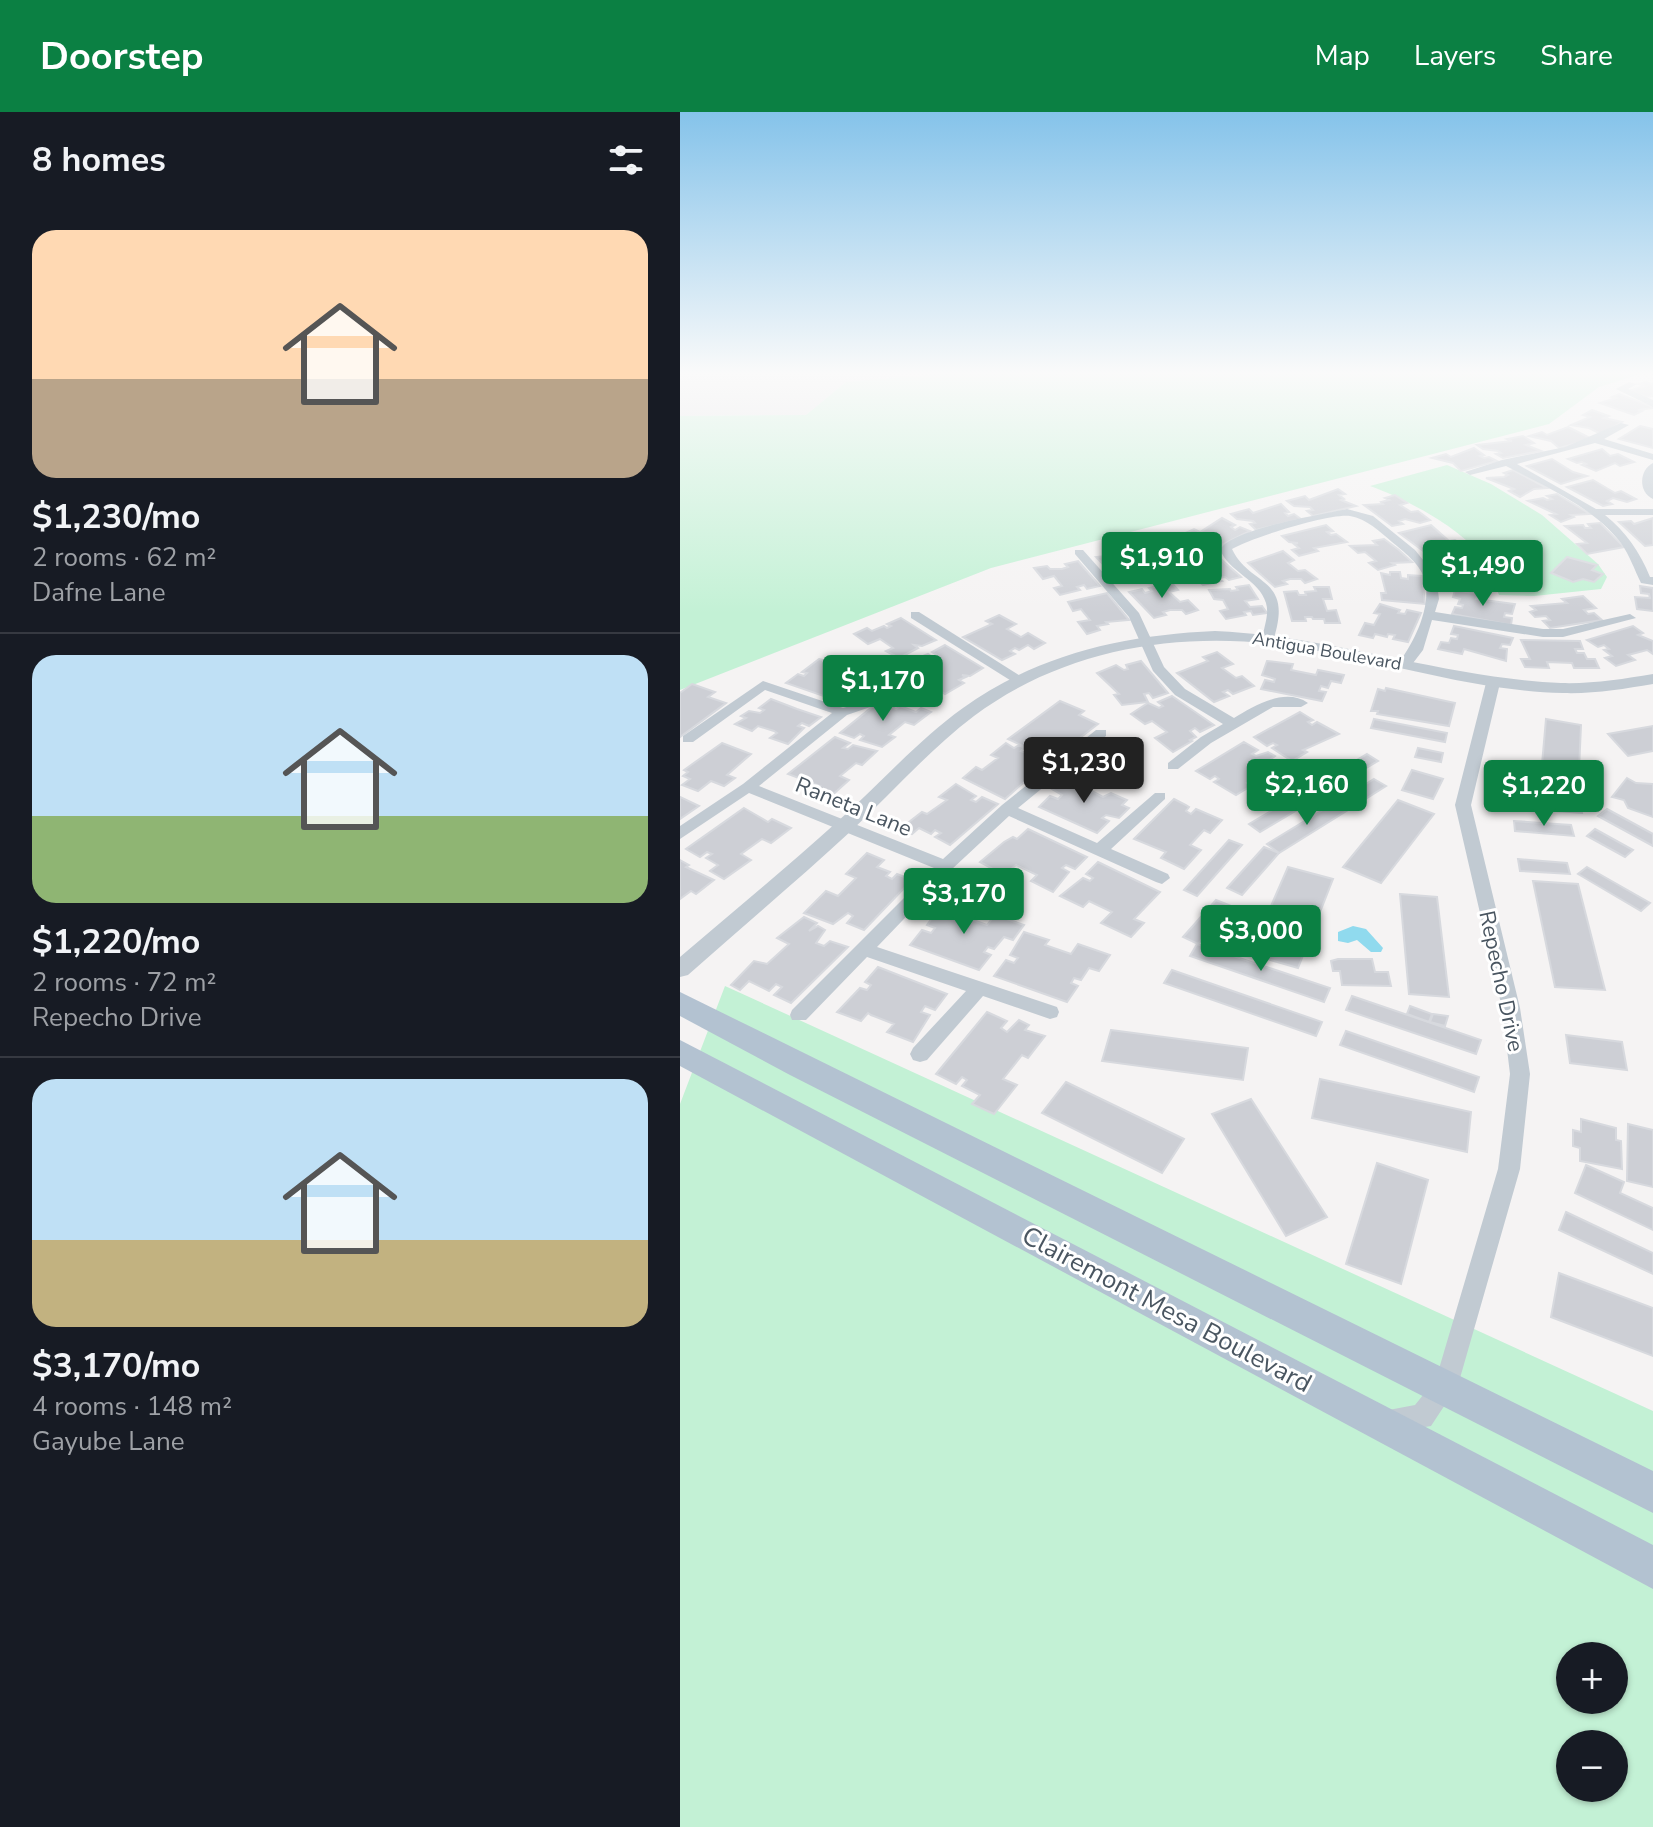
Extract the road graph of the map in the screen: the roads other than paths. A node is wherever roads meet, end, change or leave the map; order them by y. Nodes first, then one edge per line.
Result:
1 (1539, 454) edge
2 (1506, 462) junction
3 (1653, 467) edge
4 (1470, 472) dead end
5 (1653, 495) edge
6 (1596, 512) junction
7 (1653, 512) edge
8 (1079, 552) dead end
9 (1649, 580) edge
10 (915, 615) dead end
11 (1427, 615) junction
12 (1630, 618) dead end
13 (1268, 638) junction
14 (1146, 640) junction
15 (1405, 664) junction
16 (1018, 679) junction
17 (1653, 679) edge
18 (1493, 683) junction
19 (875, 703) dead end
20 (1301, 703) dead end
21 (842, 712) junction
22 (1235, 725) junction
23 (1101, 733) dead end
24 (688, 739) dead end
25 (1173, 766) dead end
26 (748, 787) junction
27 (1160, 796) dead end
28 (1007, 809) junction
29 (844, 827) junction
30 (680, 834) edge
31 (1099, 850) junction
32 (945, 866) junction
33 (1162, 878) dead end
34 (864, 949) junction
35 (680, 969) edge
36 (980, 987) junction
37 (680, 1003) edge
38 (1050, 1012) dead end
39 (799, 1015) dead end
40 (680, 1052) edge
41 (920, 1054) dead end
42 (1446, 1385) junction
43 (1381, 1422) junction
44 (1653, 1493) edge
45 (1653, 1568) edge

1 - 2 street
2 - 4 street
2 - 6 street
3 - 5 street
6 - 7 street
6 - 9 street
8 - 14 street
10 - 16 street
11 - 12 street
11 - 13 street
11 - 15 street
13 - 14 street, Antigua Boulevard
13 - 15 street, Antigua Boulevard
14 - 16 street, Antigua Boulevard
14 - 22 street
15 - 18 street, Antigua Boulevard
16 - 29 street, Antigua Boulevard
17 - 18 street, Antigua Boulevard
18 - 42 street, Repecho Drive
19 - 21 street
20 - 22 street
21 - 24 street
21 - 26 street
22 - 25 street
23 - 28 street
26 - 29 street, Raneta Lane
26 - 30 street
27 - 31 street
28 - 31 street
28 - 32 street
29 - 32 street, Raneta Lane
29 - 35 street, Antigua Boulevard
31 - 33 street
32 - 34 street
34 - 36 street
34 - 39 street
36 - 38 street
36 - 41 street
37 - 42 main road
40 - 43 main road, Clairemont Mesa Boulevard
42 - 43 street, Repecho Drive
42 - 44 main road
43 - 45 main road, Clairemont Mesa Boulevard

